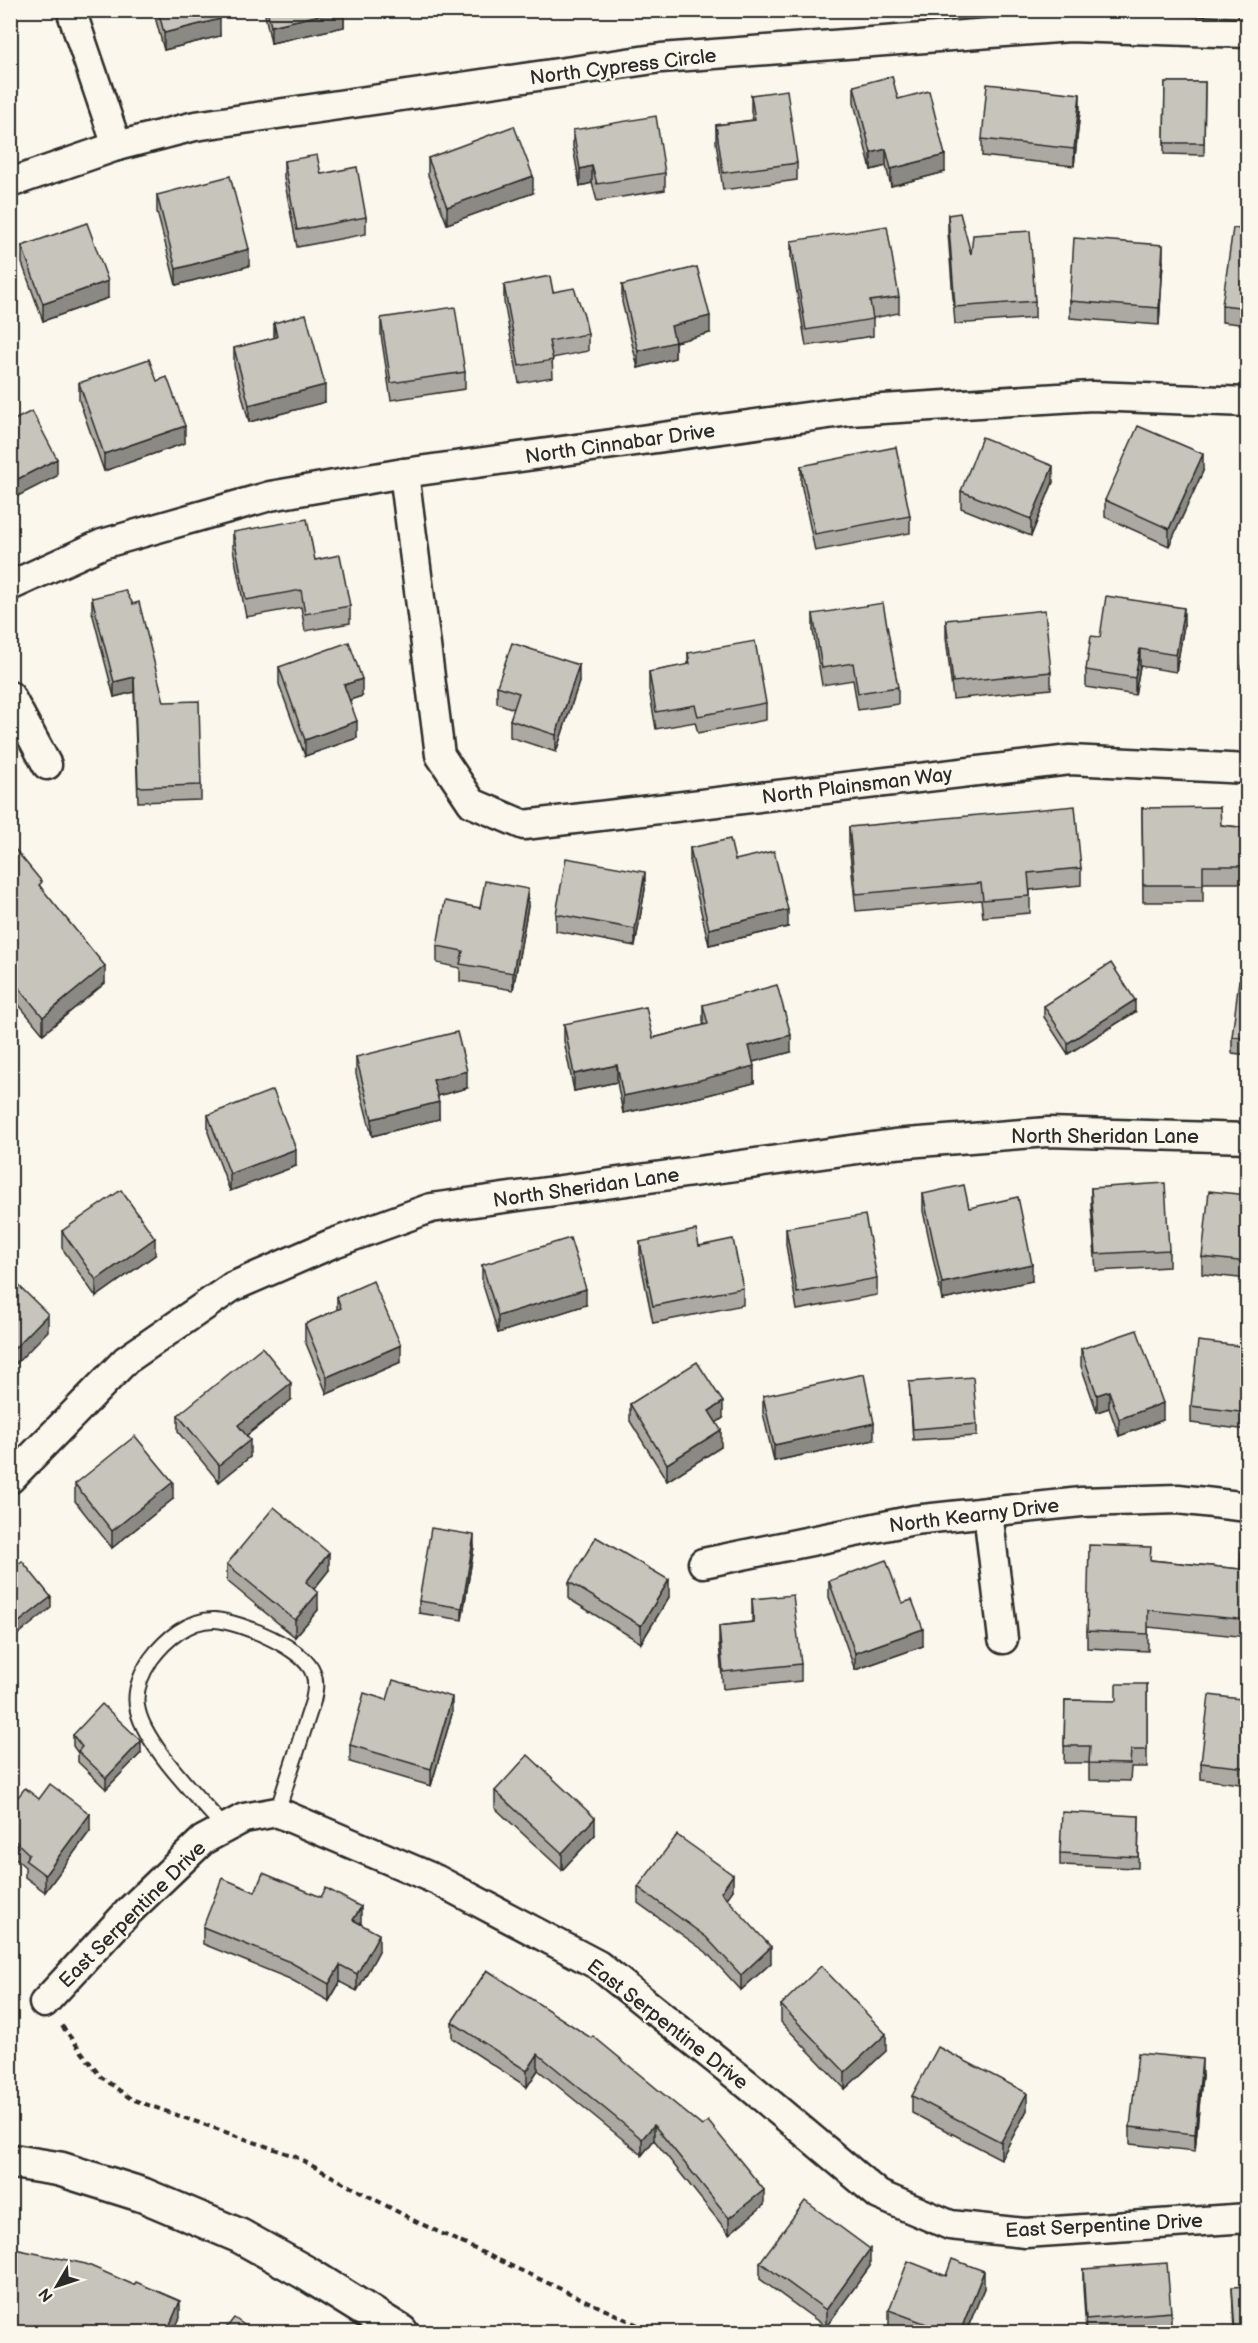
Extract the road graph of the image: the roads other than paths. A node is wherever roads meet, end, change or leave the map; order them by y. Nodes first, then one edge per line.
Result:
1 (71, 10) edge
2 (1248, 33) edge
3 (117, 146) junction
4 (10, 183) edge
5 (1248, 402) edge
6 (404, 473) junction
7 (10, 586) edge
8 (10, 696) edge
9 (47, 765) dead end
10 (1248, 769) edge
11 (1248, 1138) edge
12 (10, 1479) edge
13 (1248, 1507) edge
14 (988, 1512) junction
15 (703, 1563) dead end
16 (1003, 1639) dead end
17 (277, 1812) junction
18 (225, 1828) junction
19 (44, 2003) road end
20 (10, 2161) edge
21 (1248, 2218) edge
22 (401, 2332) edge

1 - 3 street
2 - 3 street, North Cypress Circle
3 - 4 street, North Cypress Circle
5 - 6 street, North Cinnabar Drive
6 - 7 street, North Cinnabar Drive
6 - 10 street, North Plainsman Way
8 - 9 street
11 - 12 street, North Sheridan Lane
13 - 14 street, North Kearny Drive
14 - 15 street, North Kearny Drive
14 - 16 street
17 - 18 street, East Serpentine Drive
17 - 18 lane
17 - 21 street, East Serpentine Drive
18 - 19 street, East Serpentine Drive
20 - 22 main road

